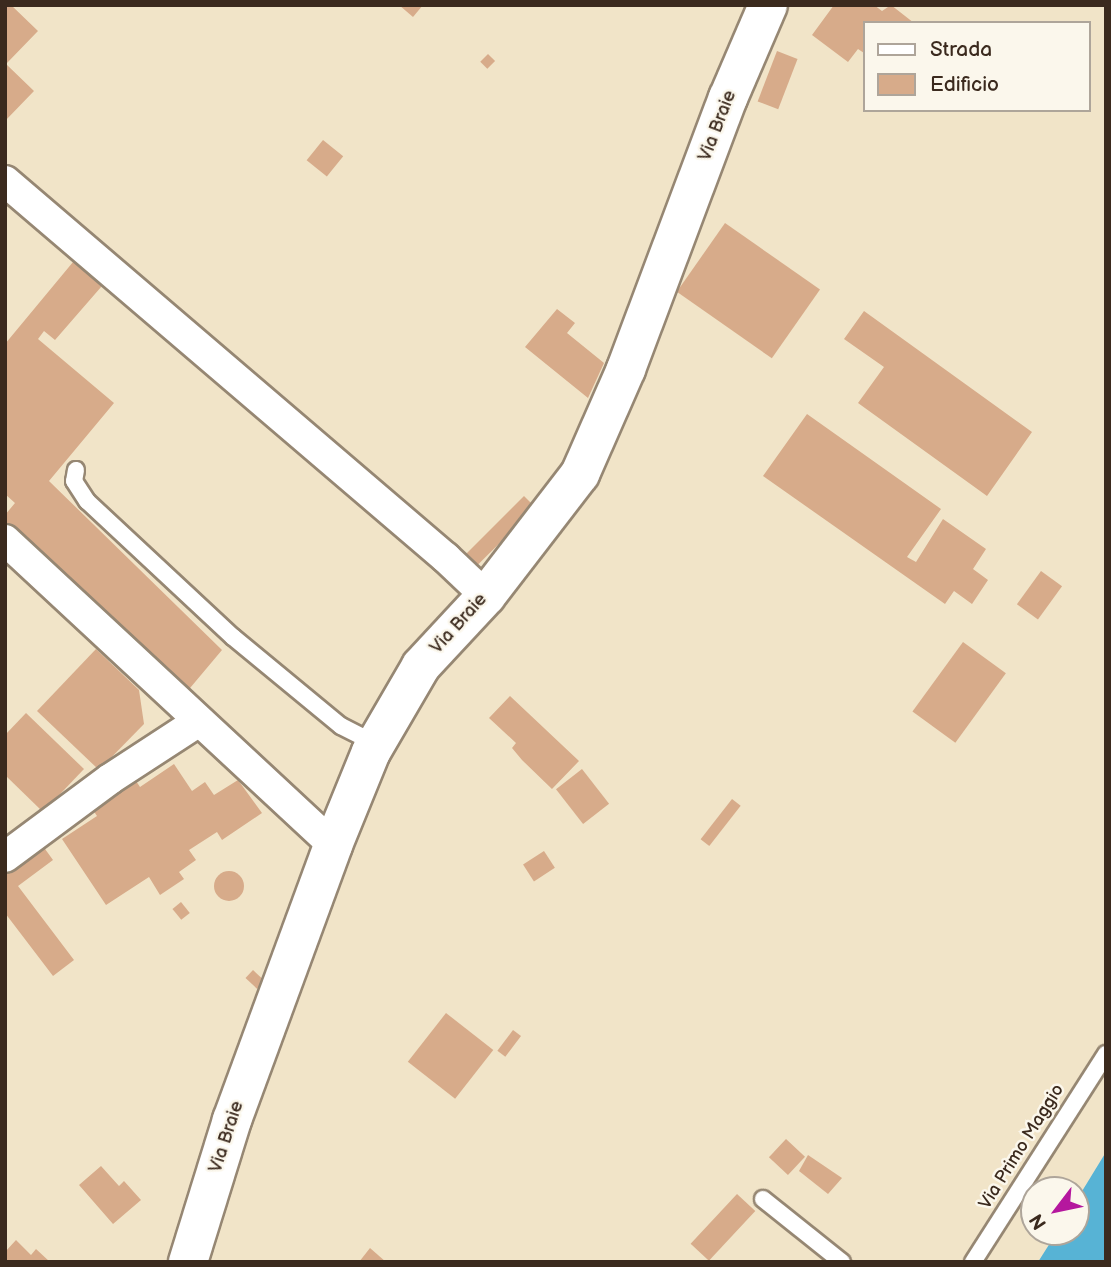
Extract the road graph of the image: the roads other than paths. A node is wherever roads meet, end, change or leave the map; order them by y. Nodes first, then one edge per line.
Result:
1 (768, 5) edge
2 (5, 181) edge
3 (76, 470) dead end
4 (5, 540) edge
5 (486, 596) junction
6 (200, 721) junction
7 (376, 744) junction
8 (332, 845) junction
9 (5, 857) edge
10 (1106, 1054) edge
11 (763, 1199) dead end
12 (188, 1262) edge
13 (842, 1262) edge
14 (973, 1262) edge

1 - 5 street, Via Braie
2 - 5 street
3 - 7 lane
4 - 6 street
5 - 7 street, Via Braie
6 - 8 street
6 - 9 street
7 - 8 street, Via Braie
8 - 12 street, Via Braie
10 - 14 lane, Via Primo Maggio
11 - 13 lane

